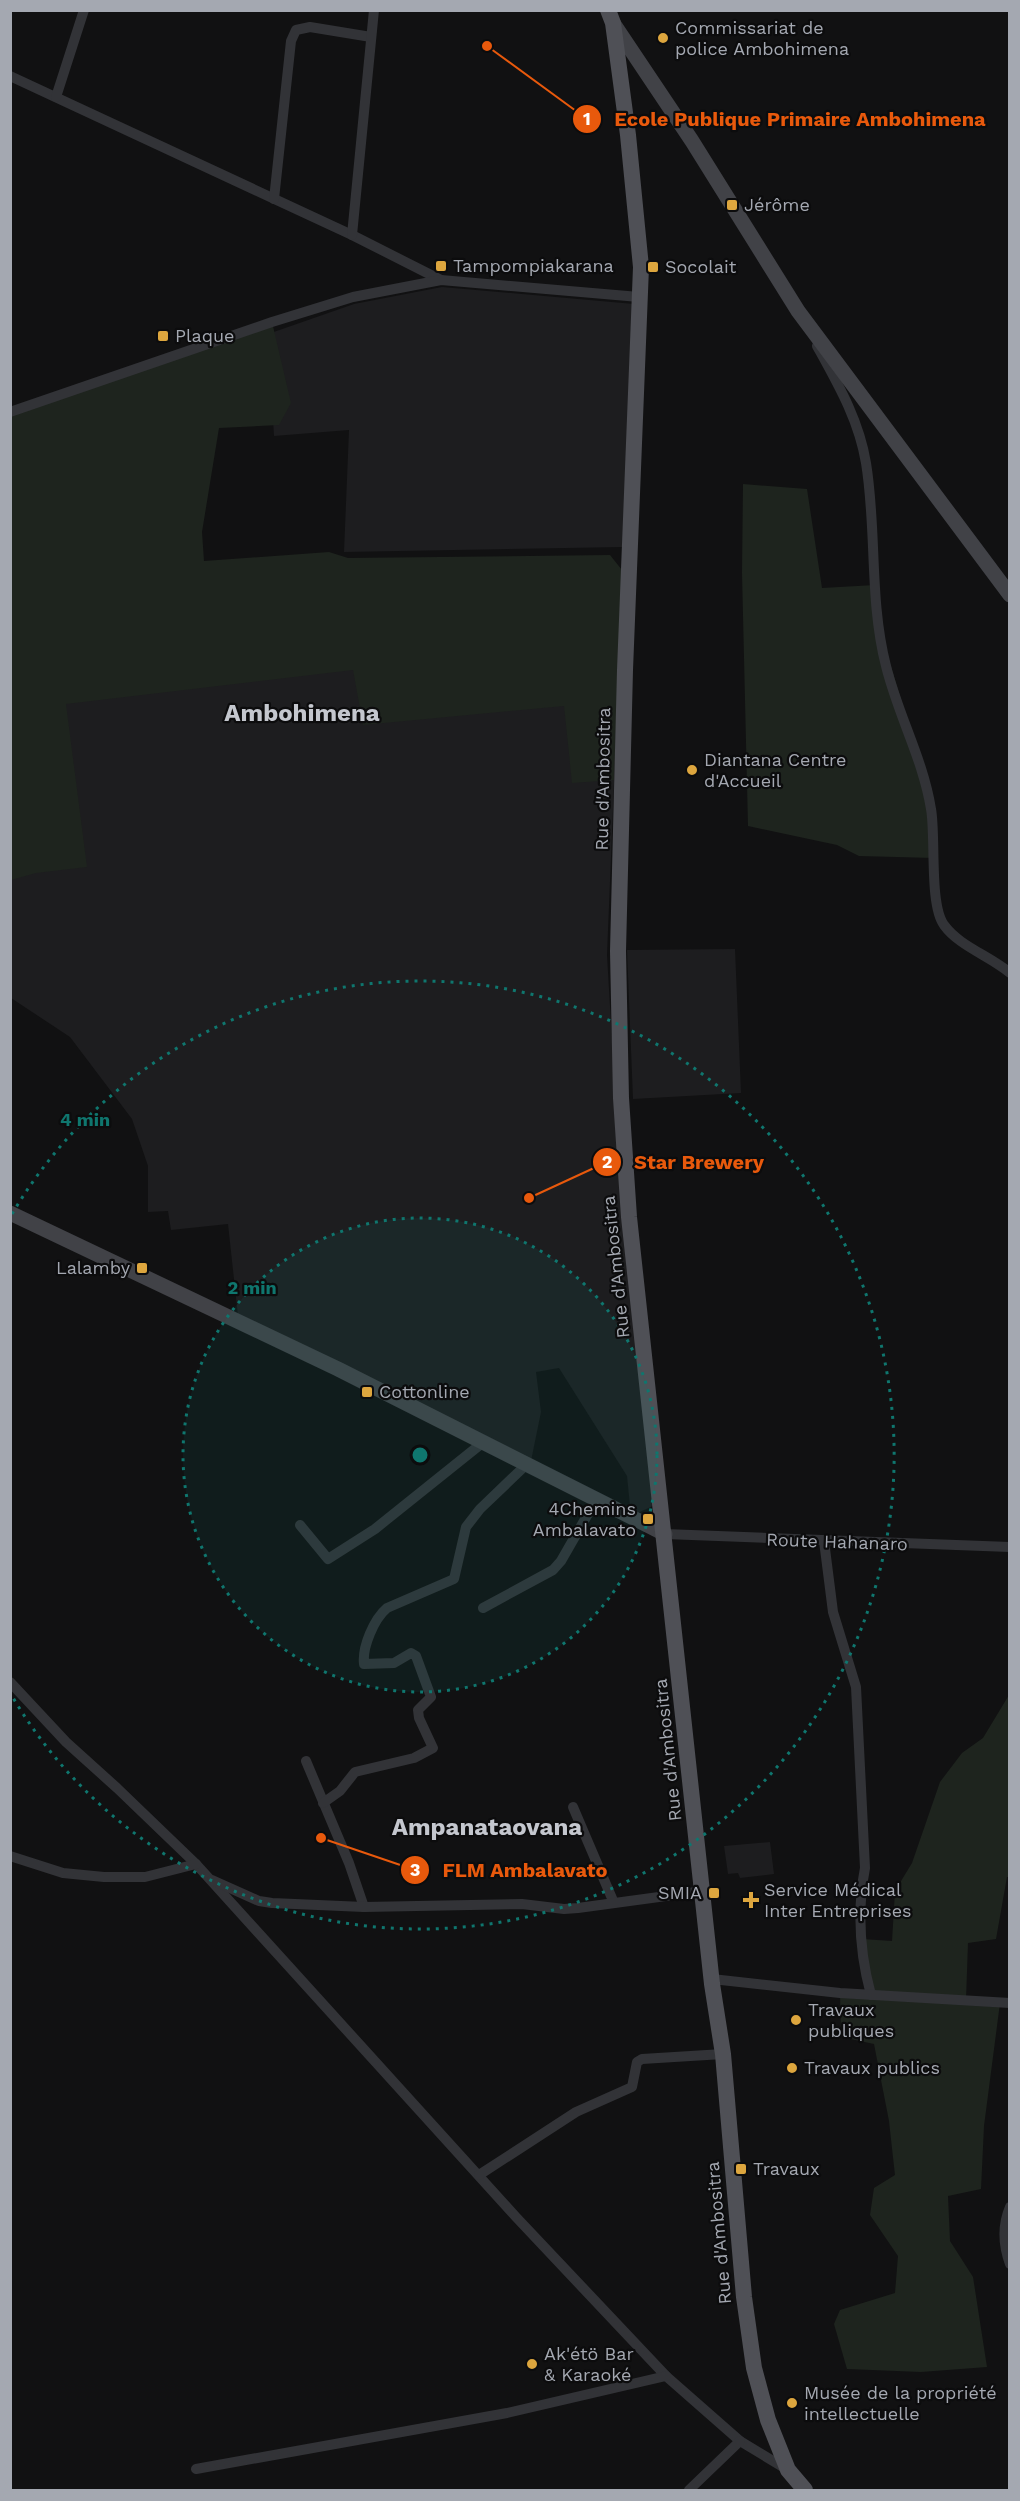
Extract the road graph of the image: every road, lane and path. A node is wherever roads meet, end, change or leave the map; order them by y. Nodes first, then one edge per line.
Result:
1 (84, 10) edge
2 (374, 10) edge
3 (610, 17) edge
4 (371, 37) junction
5 (10, 76) edge
6 (56, 97) junction
7 (274, 199) junction
8 (352, 235) junction
9 (441, 280) junction
10 (639, 297) junction
11 (798, 312) junction
12 (10, 412) edge
13 (1010, 595) edge
14 (1010, 973) edge
15 (10, 1213) edge
16 (481, 1444) junction
17 (527, 1464) junction
18 (596, 1500) junction
19 (300, 1525) dead end
20 (664, 1534) junction
21 (824, 1541) junction
22 (1010, 1547) edge
23 (483, 1608) dead end
24 (12, 1685) edge
25 (306, 1761) dead end
26 (324, 1803) junction
27 (573, 1808) dead end
28 (10, 1856) edge
29 (196, 1864) junction
30 (208, 1878) junction
31 (704, 1891) junction
32 (614, 1904) junction
33 (364, 1907) junction
34 (712, 1979) junction
35 (871, 1995) junction
36 (1010, 2003) edge
37 (723, 2054) junction
38 (479, 2175) junction
39 (1010, 2207) edge
40 (1010, 2264) edge
41 (666, 2376) junction
42 (740, 2441) junction
43 (196, 2469) dead end
44 (788, 2470) junction
45 (688, 2490) edge
46 (805, 2490) edge

1 - 6 street
2 - 4 street
3 - 10 main road, Rue d'Ambositra
3 - 11 street
4 - 7 street
4 - 8 street
5 - 6 street
6 - 7 street
7 - 8 street
8 - 9 street
9 - 10 street
9 - 12 street
10 - 20 main road, Rue d'Ambositra
11 - 13 street
11 - 14 street
15 - 16 street
16 - 17 street
16 - 19 street
17 - 18 street
17 - 26 street
18 - 20 street
18 - 23 street
20 - 21 street, Route Hahanaro
20 - 31 main road, Rue d'Ambositra
21 - 22 street, Route Hahanaro
21 - 35 street
24 - 29 street
25 - 26 street
26 - 33 street
27 - 32 street
28 - 29 street
29 - 30 street
30 - 33 street
30 - 38 street
31 - 32 street
31 - 34 main road, Rue d'Ambositra
32 - 33 street
34 - 35 street
34 - 37 main road, Rue d'Ambositra
35 - 36 street
37 - 38 street
37 - 44 main road, Rue d'Ambositra
38 - 41 street
39 - 40 street
41 - 42 street
41 - 43 street
42 - 44 street
42 - 45 street
44 - 46 main road, Rue d'Ambositra

